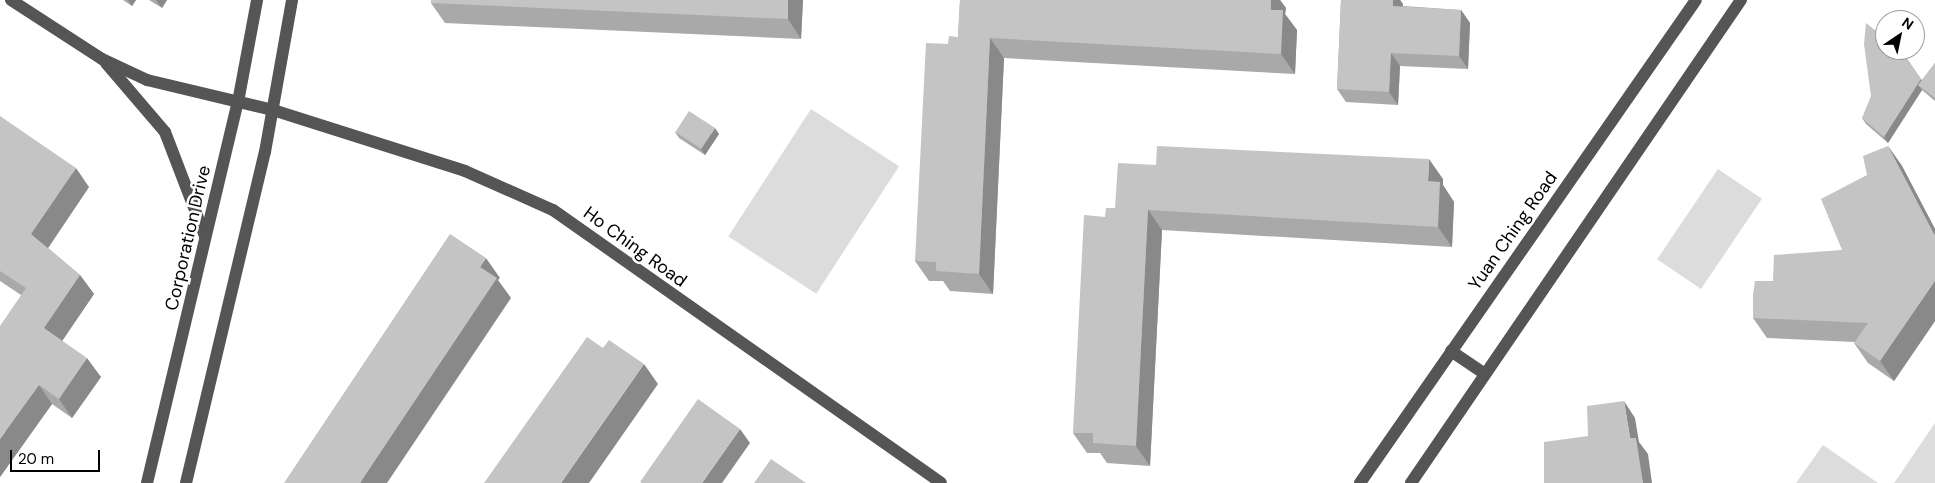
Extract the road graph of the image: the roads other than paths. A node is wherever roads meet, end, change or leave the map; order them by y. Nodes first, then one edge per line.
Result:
1 (11, 0) edge
2 (257, 0) edge
3 (292, 0) edge
4 (1696, 0) edge
5 (1742, 0) edge
6 (102, 58) junction
7 (238, 102) junction
8 (273, 110) junction
9 (205, 236) junction
10 (1451, 351) junction
11 (1485, 374) junction
12 (147, 483) edge
13 (186, 483) edge
14 (941, 483) edge
15 (1360, 483) edge
16 (1411, 483) edge

1 - 6 street
2 - 7 street, Corporation Drive
3 - 8 street
4 - 10 street, Yuan Ching Road
5 - 11 street
6 - 7 street, Ho Ching Road
6 - 9 street
7 - 8 street, Ho Ching Road
7 - 9 street, Corporation Drive
8 - 13 street
8 - 14 street, Ho Ching Road
9 - 12 street, Corporation Drive
10 - 11 street
10 - 15 street, Yuan Ching Road
11 - 16 street

